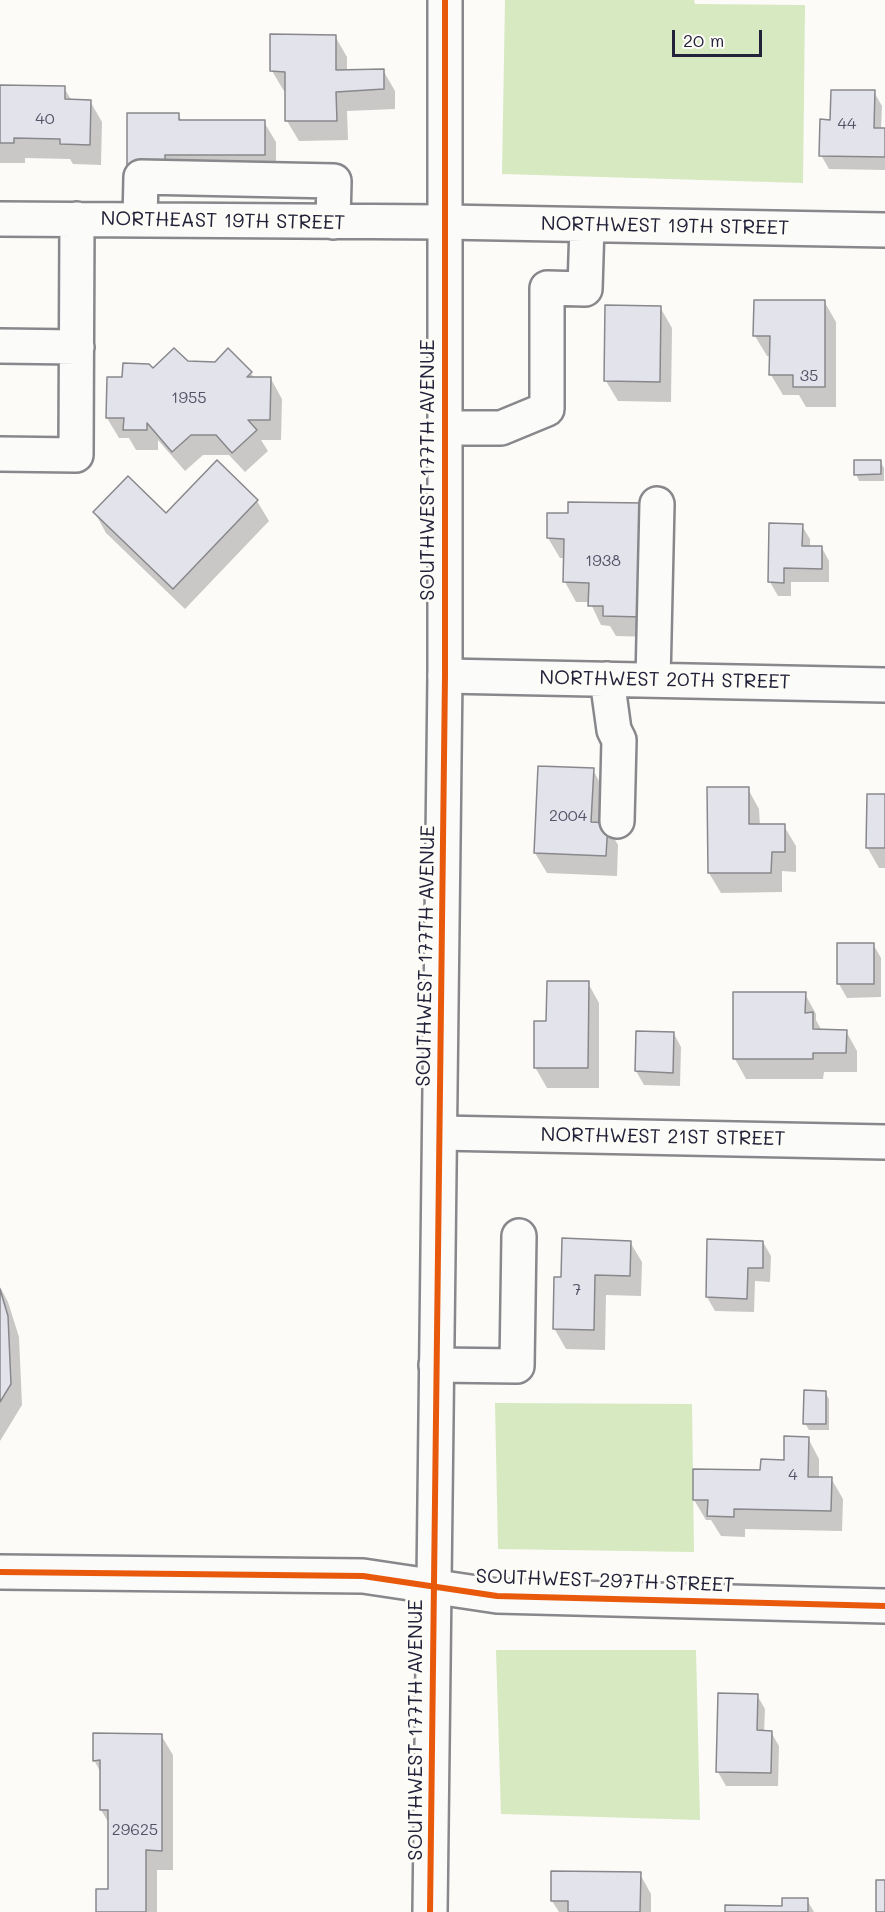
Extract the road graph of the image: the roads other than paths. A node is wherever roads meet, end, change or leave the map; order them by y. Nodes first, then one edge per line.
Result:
1 (445, 0) edge
2 (0, 219) edge
3 (77, 219) junction
4 (140, 220) junction
5 (333, 222) junction
6 (445, 222) junction
7 (587, 225) junction
8 (885, 230) edge
9 (0, 346) edge
10 (77, 347) junction
11 (445, 428) junction
12 (0, 454) edge
13 (657, 504) dead end
14 (445, 676) junction
15 (607, 679) junction
16 (653, 680) junction
17 (885, 685) edge
18 (617, 821) dead end
19 (440, 1133) junction
20 (885, 1142) edge
21 (519, 1236) dead end
22 (436, 1365) junction
23 (0, 1572) edge
24 (433, 1587) junction
25 (885, 1606) edge
26 (430, 1912) edge

1 - 6 main road, SOUTHWEST 177TH AVENUE
2 - 3 main road, NORTHEAST 19TH STREET
3 - 4 main road, NORTHEAST 19TH STREET
3 - 10 main road
4 - 5 main road, NORTHEAST 19TH STREET
4 - 5 main road
5 - 6 main road, NORTHEAST 19TH STREET
6 - 7 main road, NORTHWEST 19TH STREET
6 - 11 main road, SOUTHWEST 177TH AVENUE
7 - 8 main road, NORTHWEST 19TH STREET
7 - 11 main road
9 - 10 main road
10 - 12 main road
11 - 14 main road, SOUTHWEST 177TH AVENUE
13 - 16 main road
14 - 15 main road, NORTHWEST 20TH STREET
14 - 19 main road, SOUTHWEST 177TH AVENUE
15 - 16 main road, NORTHWEST 20TH STREET
15 - 18 main road
16 - 17 main road, NORTHWEST 20TH STREET
19 - 20 main road, NORTHWEST 21ST STREET
19 - 22 main road, SOUTHWEST 177TH AVENUE
21 - 22 main road
22 - 24 main road, SOUTHWEST 177TH AVENUE
23 - 24 main road, SOUTHWEST 297TH STREET
24 - 25 main road, SOUTHWEST 297TH STREET
24 - 26 main road, SOUTHWEST 177TH AVENUE

